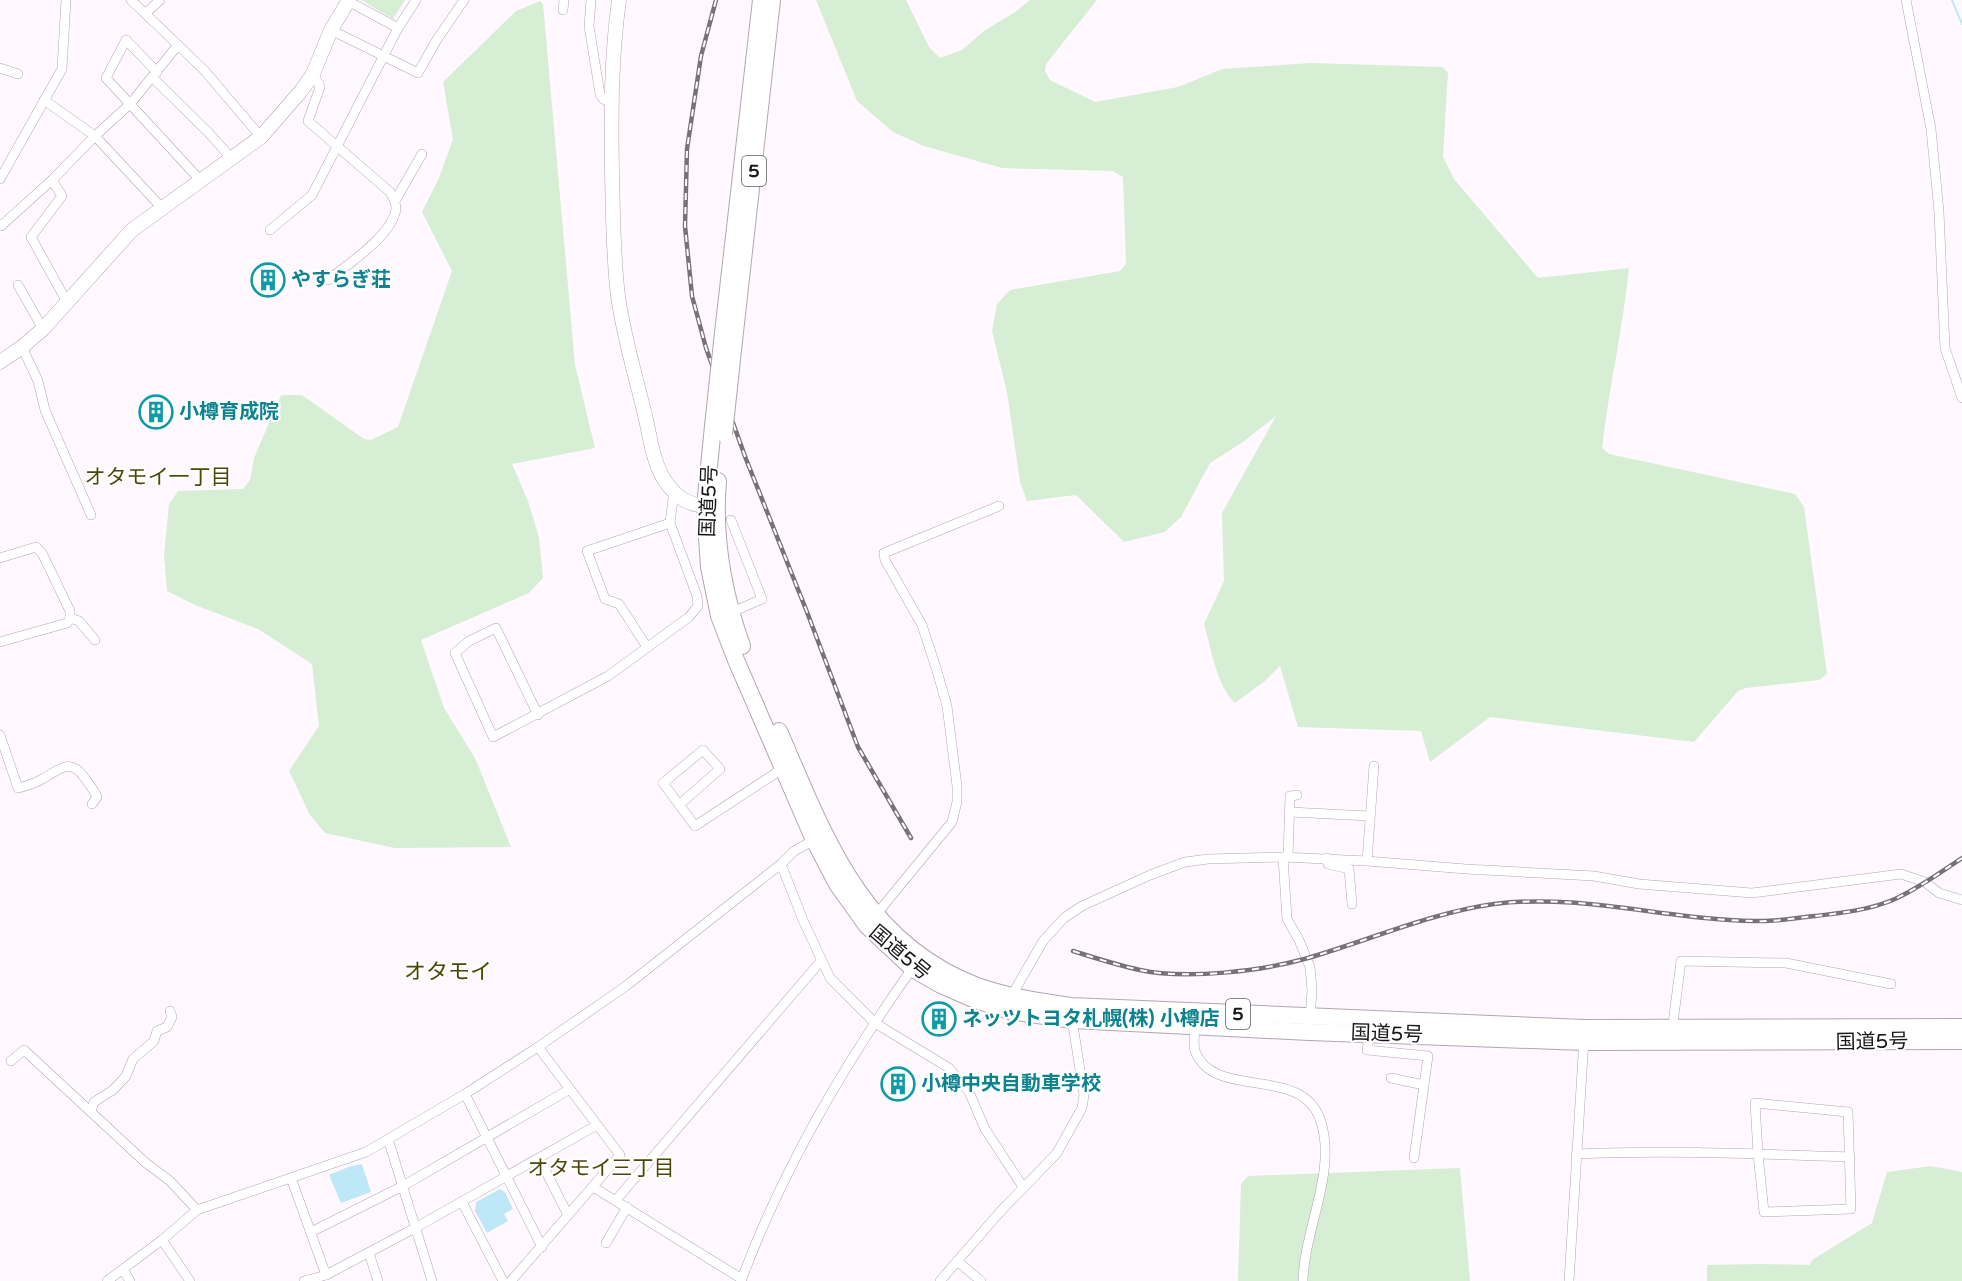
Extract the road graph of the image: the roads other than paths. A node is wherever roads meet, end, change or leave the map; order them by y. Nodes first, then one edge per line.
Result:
1 (66, 0) edge
2 (131, 0) edge
3 (160, 0) edge
4 (349, 0) edge
5 (416, 0) edge
6 (464, 0) edge
7 (591, 0) edge
8 (619, 0) edge
9 (761, 0) edge
10 (772, 0) edge
11 (1906, 0) edge
12 (146, 13) junction
13 (398, 28) junction
14 (331, 30) junction
15 (178, 45) junction
16 (384, 56) junction
17 (0, 68) edge
18 (18, 74) dead end
19 (313, 74) junction
20 (155, 75) junction
21 (44, 100) junction
22 (611, 102) junction
23 (130, 104) junction
24 (95, 136) junction
25 (261, 137) junction
26 (338, 145) junction
27 (422, 154) dead end
28 (232, 159) junction
29 (4, 162) edge
30 (0, 179) edge
31 (52, 180) junction
32 (201, 181) junction
33 (395, 201) junction
34 (162, 208) junction
35 (0, 224) edge
36 (270, 230) dead end
37 (328, 280) dead end
38 (18, 285) dead end
39 (68, 304) junction
40 (43, 329) junction
41 (729, 337) junction
42 (22, 347) junction
43 (0, 362) edge
44 (1962, 398) edge
45 (674, 491) junction
46 (999, 506) dead end
47 (711, 507) junction
48 (92, 515) dead end
49 (731, 520) dead end
50 (670, 524) junction
51 (0, 558) edge
52 (725, 615) junction
53 (70, 618) junction
54 (95, 640) dead end
55 (0, 642) edge
56 (647, 647) junction
57 (538, 715) junction
58 (0, 735) edge
59 (788, 766) junction
60 (1374, 766) dead end
61 (1297, 795) dead end
62 (92, 804) dead end
63 (679, 805) junction
64 (1290, 812) junction
65 (1370, 816) junction
66 (819, 837) junction
67 (1285, 857) junction
68 (1327, 858) junction
69 (1367, 861) junction
70 (781, 864) junction
71 (1962, 900) edge
72 (1352, 904) dead end
73 (871, 920) junction
74 (821, 961) junction
75 (917, 963) junction
76 (1891, 984) dead end
77 (1013, 997) junction
78 (170, 1011) dead end
79 (1071, 1013) junction
80 (1195, 1019) junction
81 (875, 1023) junction
82 (1310, 1025) junction
83 (1370, 1026) junction
84 (1962, 1027) edge
85 (1584, 1035) junction
86 (1672, 1035) junction
87 (1962, 1041) edge
88 (538, 1047) junction
89 (11, 1060) dead end
90 (1391, 1078) dead end
91 (1424, 1085) junction
92 (570, 1089) junction
93 (465, 1094) junction
94 (91, 1112) junction
95 (597, 1125) junction
96 (487, 1136) junction
97 (388, 1139) junction
98 (1576, 1154) junction
99 (1758, 1154) junction
100 (1850, 1157) junction
101 (539, 1158) junction
102 (1414, 1158) dead end
103 (507, 1176) junction
104 (291, 1178) junction
105 (403, 1186) junction
106 (593, 1187) junction
107 (1023, 1188) junction
108 (616, 1200) junction
109 (462, 1203) junction
110 (627, 1207) junction
111 (196, 1210) junction
112 (568, 1215) junction
113 (415, 1228) junction
114 (311, 1232) junction
115 (162, 1240) junction
116 (606, 1244) dead end
117 (542, 1247) junction
118 (369, 1253) junction
119 (957, 1260) junction
120 (123, 1270) junction
121 (326, 1275) junction
122 (742, 1280) edge
123 (107, 1281) edge
124 (130, 1281) edge
125 (190, 1281) edge
126 (304, 1281) edge
127 (378, 1281) edge
128 (432, 1281) edge
129 (503, 1281) edge
130 (511, 1281) edge
131 (940, 1281) edge
132 (981, 1281) edge
133 (1303, 1281) edge
134 (1569, 1281) edge

1 - 21 street
2 - 12 street
3 - 12 street
4 - 13 street
4 - 14 street
5 - 13 street
6 - 16 street
7 - 22 street
8 - 22 street
9 - 41 highway, 国道5号 / 5
10 - 41 highway, 国道5号 / 5
11 - 44 street
12 - 15 street
13 - 16 street
14 - 16 street
14 - 19 street
15 - 20 street
15 - 25 street
16 - 26 street
17 - 18 street
19 - 25 street
19 - 26 street
20 - 23 street
20 - 23 street
20 - 28 street
21 - 24 street
21 - 29 street
22 - 45 street
23 - 24 street
23 - 32 street
24 - 31 street
24 - 34 street
25 - 28 street
26 - 33 street
26 - 36 street
27 - 33 street
28 - 32 street
29 - 30 street
31 - 35 street
31 - 39 street
32 - 34 street
33 - 37 street
34 - 39 street
38 - 40 street
39 - 40 street
40 - 42 street
41 - 47 highway, 国道5号 / 5, bridge
42 - 43 street
42 - 48 street
45 - 47 street
45 - 50 street
46 - 73 street
47 - 52 highway, 国道5号 / 5
49 - 52 street
50 - 56 street
50 - 56 street
51 - 53 street
52 - 59 highway, 国道5号 / 5
53 - 54 street
53 - 55 street
56 - 57 street
57 - 57 street
58 - 62 street
59 - 63 street
59 - 66 highway, 国道5号 / 5
60 - 65 street
61 - 64 street
63 - 63 street
64 - 65 street
64 - 67 street
65 - 69 street
66 - 70 street
66 - 73 highway, 国道5号 / 5
67 - 68 street
67 - 77 street
67 - 82 street
68 - 69 street
68 - 72 street
69 - 71 street
70 - 74 street
70 - 88 street
73 - 75 highway, 国道5号 / 5
74 - 81 street
74 - 108 street
75 - 77 highway, 国道5号 / 5
75 - 79 highway, 国道5号 / 5
75 - 81 street
76 - 86 street
77 - 79 highway, 国道5号 / 5
78 - 94 street
79 - 80 highway, 国道5号 / 5
79 - 107 street
80 - 82 highway, 国道5号 / 5
80 - 133 street
81 - 107 street
81 - 122 street
82 - 83 highway, 国道5号 / 5
83 - 85 highway, 国道5号 / 5
83 - 91 street
84 - 86 highway, 国道5号 / 5
85 - 86 highway, 国道5号 / 5
85 - 98 street
86 - 87 highway, 国道5号 / 5
88 - 92 street
88 - 93 street
89 - 94 street
90 - 91 street
91 - 102 street
92 - 95 street
92 - 96 street
93 - 96 street
93 - 97 street
94 - 111 street
95 - 101 street
95 - 106 street
96 - 103 street
96 - 105 street
97 - 104 street
97 - 105 street
98 - 99 street
98 - 134 street
99 - 100 street
99 - 100 street
99 - 100 street
101 - 103 street
101 - 112 street
103 - 109 street
103 - 117 street
104 - 111 street
104 - 114 street
105 - 113 street
105 - 114 street
106 - 108 street
106 - 112 street
107 - 119 street
108 - 110 street
109 - 113 street
109 - 129 street
110 - 116 street
110 - 122 street
111 - 115 street
112 - 117 street
113 - 118 street
113 - 128 street
114 - 121 street
115 - 120 street
115 - 125 street
117 - 130 street
118 - 121 street
118 - 127 street
119 - 131 street
119 - 132 street
120 - 123 street
120 - 124 street
121 - 126 street

